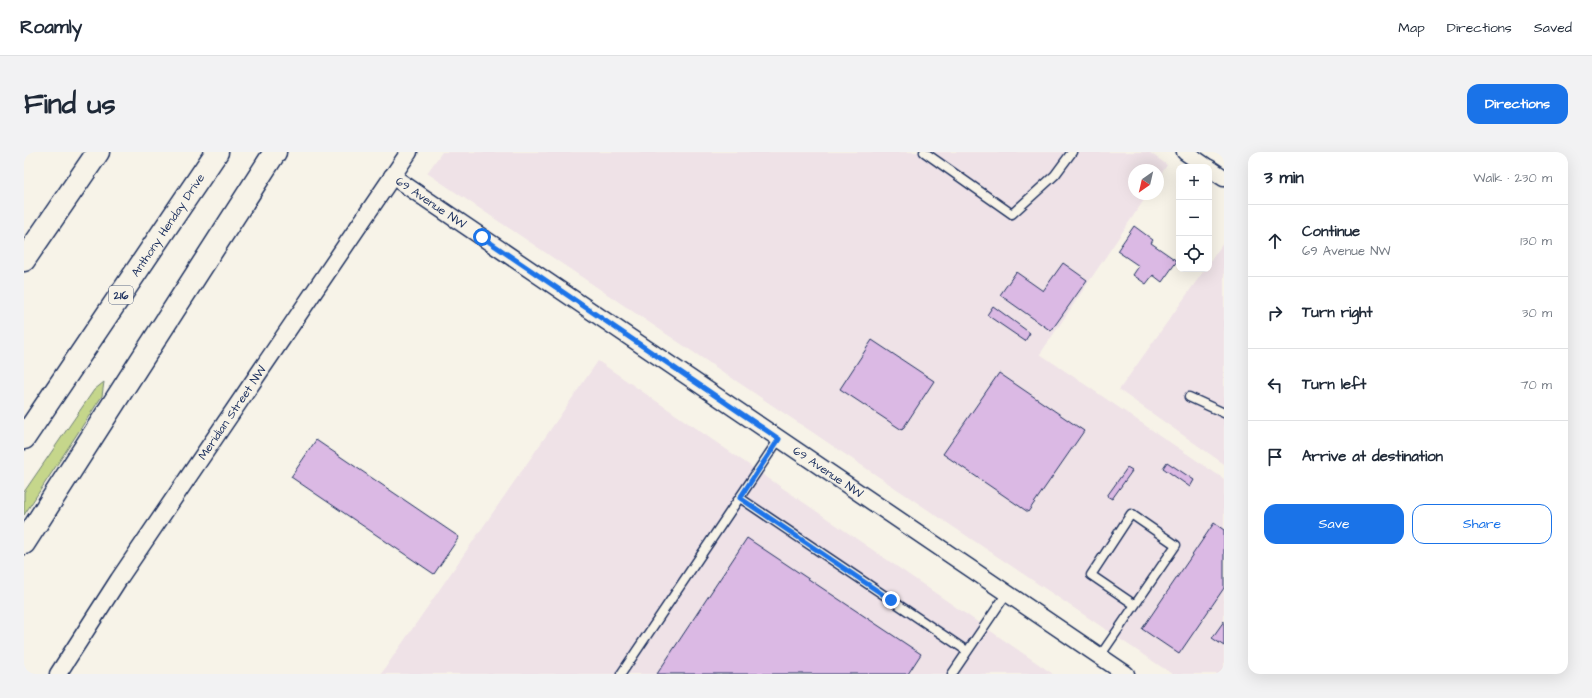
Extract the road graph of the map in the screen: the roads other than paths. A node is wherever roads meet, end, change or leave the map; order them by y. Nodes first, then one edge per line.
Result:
1 (98, 152) edge
2 (217, 152) edge
3 (275, 152) edge
4 (408, 152) edge
5 (924, 152) edge
6 (1072, 152) edge
7 (1185, 152) edge
8 (1202, 164) edge
9 (1212, 170) edge
10 (392, 176) junction
11 (1224, 178) edge
12 (24, 260) edge
13 (1189, 397) dead end
14 (1224, 413) edge
15 (24, 438) edge
16 (779, 439) junction
17 (740, 498) junction
18 (24, 543) edge
19 (1007, 593) junction
20 (1135, 605) junction
21 (967, 651) junction
22 (1100, 656) junction
23 (58, 674) edge
24 (621, 674) edge
25 (952, 674) edge
26 (1126, 674) edge

1 - 12 highway
2 - 15 highway, Anthony Henday Drive / 216
3 - 18 highway
4 - 10 street, Meridian Street NW
5 - 6 lane
7 - 8 street
9 - 11 street
10 - 16 street, 69 Avenue NW
10 - 23 street, Meridian Street NW
13 - 14 lane
16 - 17 lane
16 - 19 street, 69 Avenue NW
17 - 21 lane
17 - 24 lane
19 - 21 lane
19 - 22 street, 69 Avenue NW
20 - 20 lane
20 - 22 lane
21 - 25 lane
22 - 26 street, 69 Avenue NW

